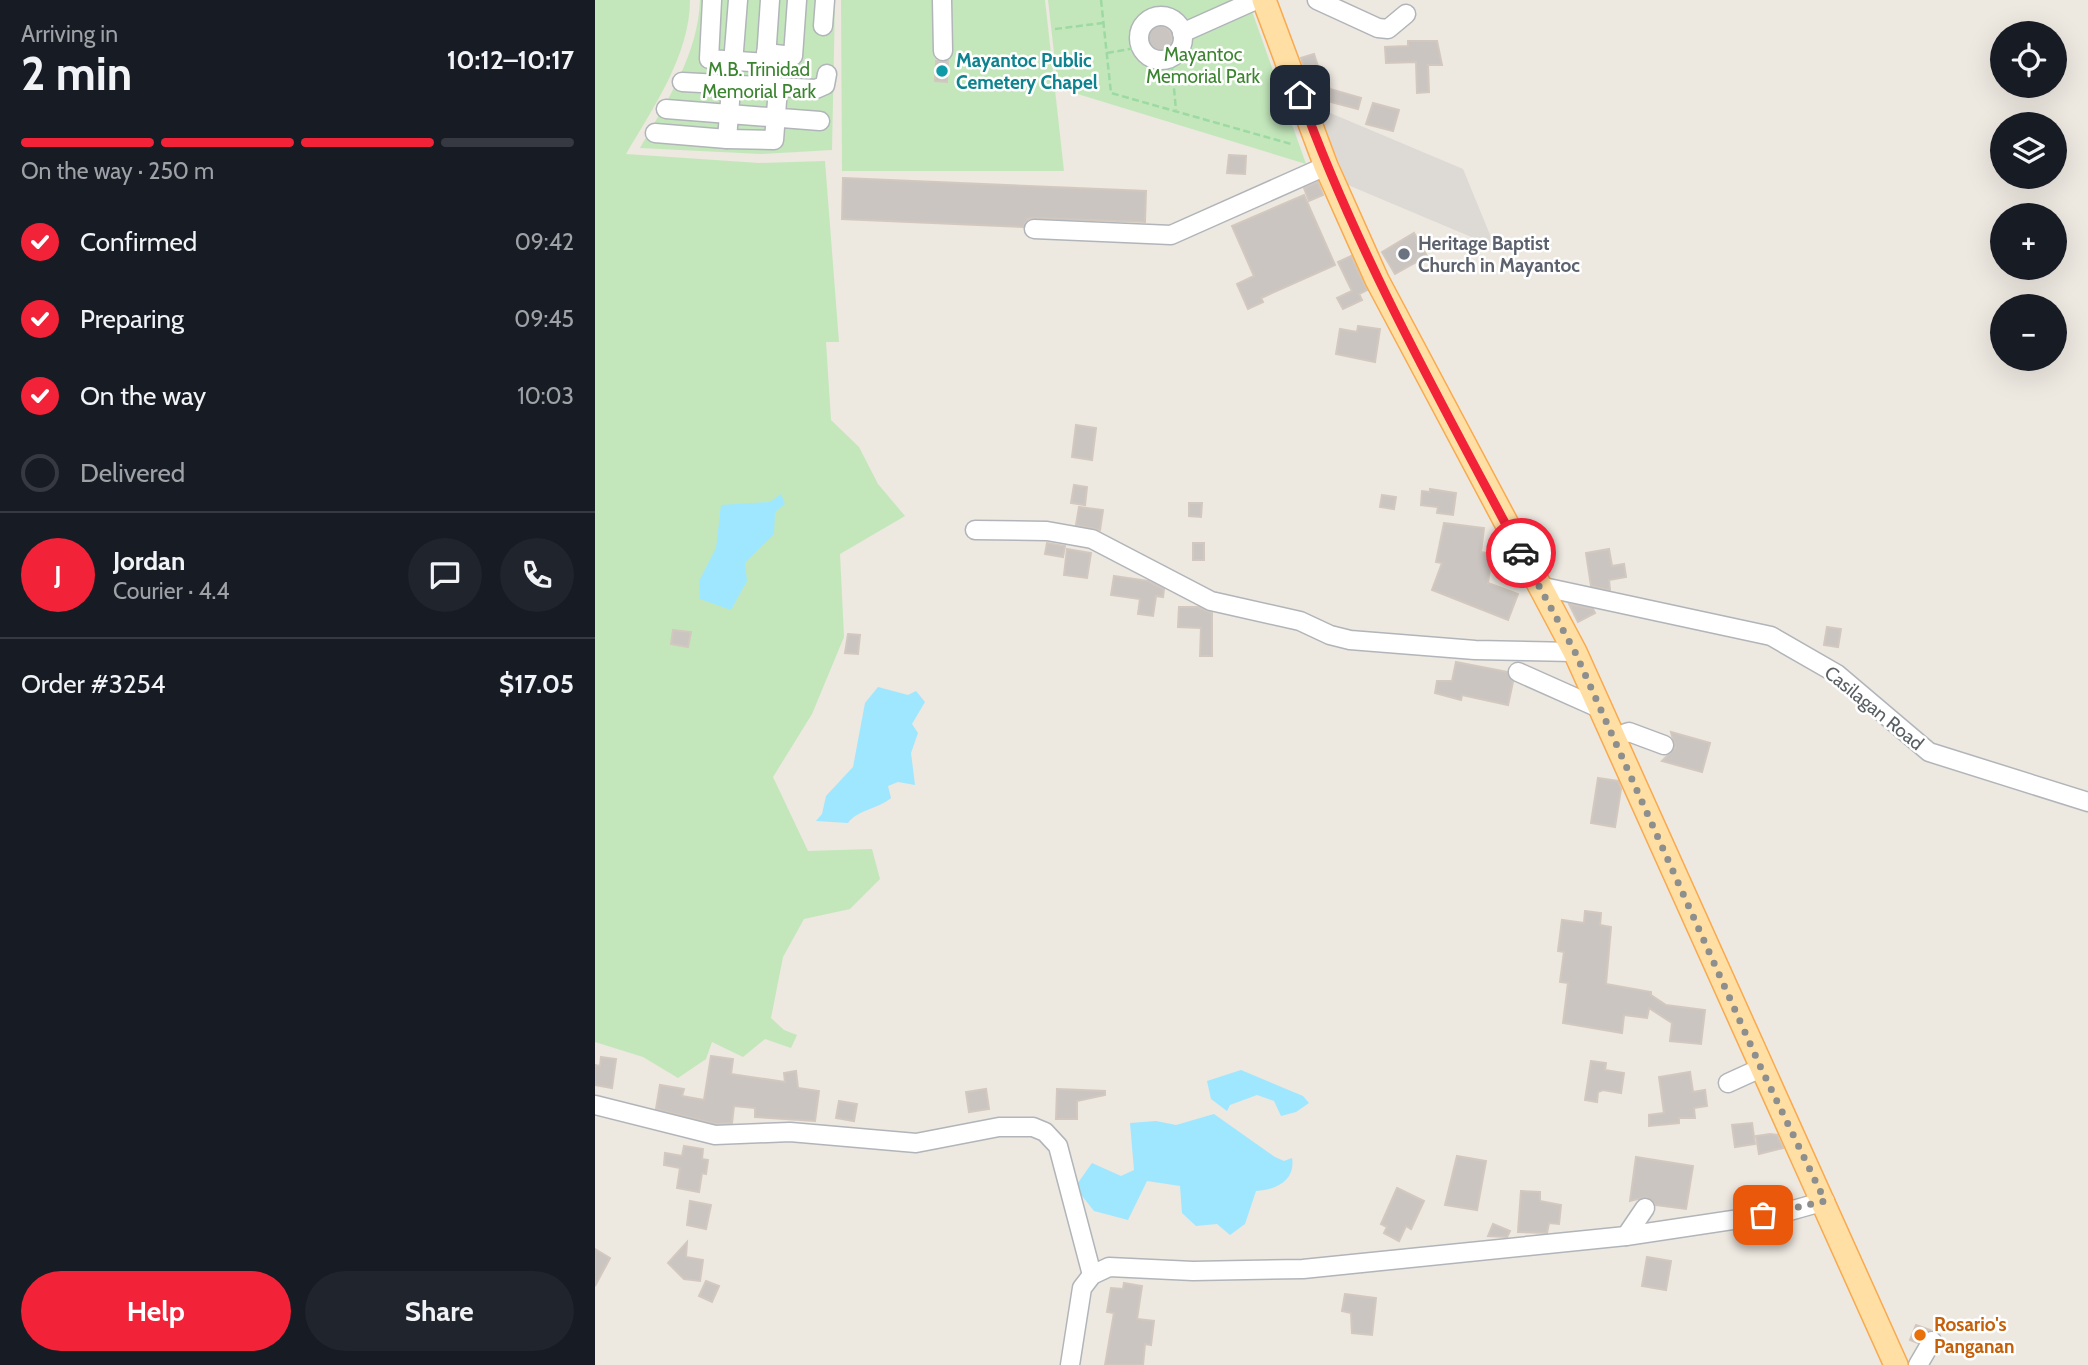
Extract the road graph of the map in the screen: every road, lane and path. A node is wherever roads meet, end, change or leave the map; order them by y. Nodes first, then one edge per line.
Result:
1 (797, 0) edge
2 (825, 0) edge
3 (942, 0) edge
4 (1101, 0) edge
5 (1256, 0) edge
6 (1264, 0) edge
7 (1317, 0) edge
8 (712, 5) edge
9 (738, 6) edge
10 (769, 6) edge
11 (1406, 14) dead end
12 (1103, 23) junction
13 (823, 26) dead end
14 (711, 29) junction
15 (1055, 29) dead end
16 (736, 32) junction
17 (1182, 33) junction
18 (768, 35) junction
19 (1141, 47) junction
20 (943, 51) dead end
21 (1107, 54) junction
22 (1171, 57) junction
23 (766, 58) junction
24 (734, 61) junction
25 (827, 74) dead end
26 (682, 82) dead end
27 (731, 85) junction
28 (771, 88) junction
29 (666, 109) dead end
30 (1176, 111) junction
31 (729, 114) junction
32 (775, 117) junction
33 (820, 121) dead end
34 (655, 133) dead end
35 (727, 139) junction
36 (1291, 144) dead end
37 (1326, 166) junction
38 (1034, 229) dead end
39 (975, 530) dead end
40 (1539, 586) junction
41 (1575, 652) junction
42 (1518, 672) dead end
43 (1601, 709) junction
44 (1614, 737) junction
45 (1664, 745) dead end
46 (2088, 802) edge
47 (1761, 1068) junction
48 (1728, 1083) dead end
49 (595, 1105) edge
50 (1825, 1201) junction
51 (1644, 1208) dead end
52 (1626, 1236) junction
53 (1092, 1275) junction
54 (1932, 1341) dead end
55 (1070, 1365) edge
56 (1896, 1365) edge
57 (1918, 1365) edge

1 - 23 street
2 - 13 street
3 - 20 street
4 - 12 path
5 - 17 street
6 - 37 main road
7 - 11 street
8 - 9 street
8 - 14 street
9 - 10 street
9 - 16 street
10 - 18 street
12 - 15 path
12 - 21 path
14 - 16 street
14 - 24 street
16 - 18 street
16 - 24 street
17 - 19 street
17 - 22 street
18 - 23 street
19 - 21 path
19 - 22 street
21 - 30 path
22 - 30 path
23 - 24 street
23 - 28 street
24 - 27 street
25 - 28 street
26 - 27 street
27 - 28 street
27 - 31 street
28 - 32 street
29 - 31 street
30 - 36 path
31 - 32 street
31 - 35 street
32 - 33 street
32 - 35 street
34 - 35 street
37 - 38 street
37 - 40 main road
39 - 41 street
40 - 41 main road
40 - 46 street, Casilagan Road
41 - 43 main road
42 - 43 street
43 - 44 main road
44 - 45 street
44 - 47 main road
47 - 48 street
47 - 50 main road
49 - 53 street
50 - 52 street
50 - 56 main road
51 - 52 street
52 - 53 street
53 - 55 street
54 - 57 street

